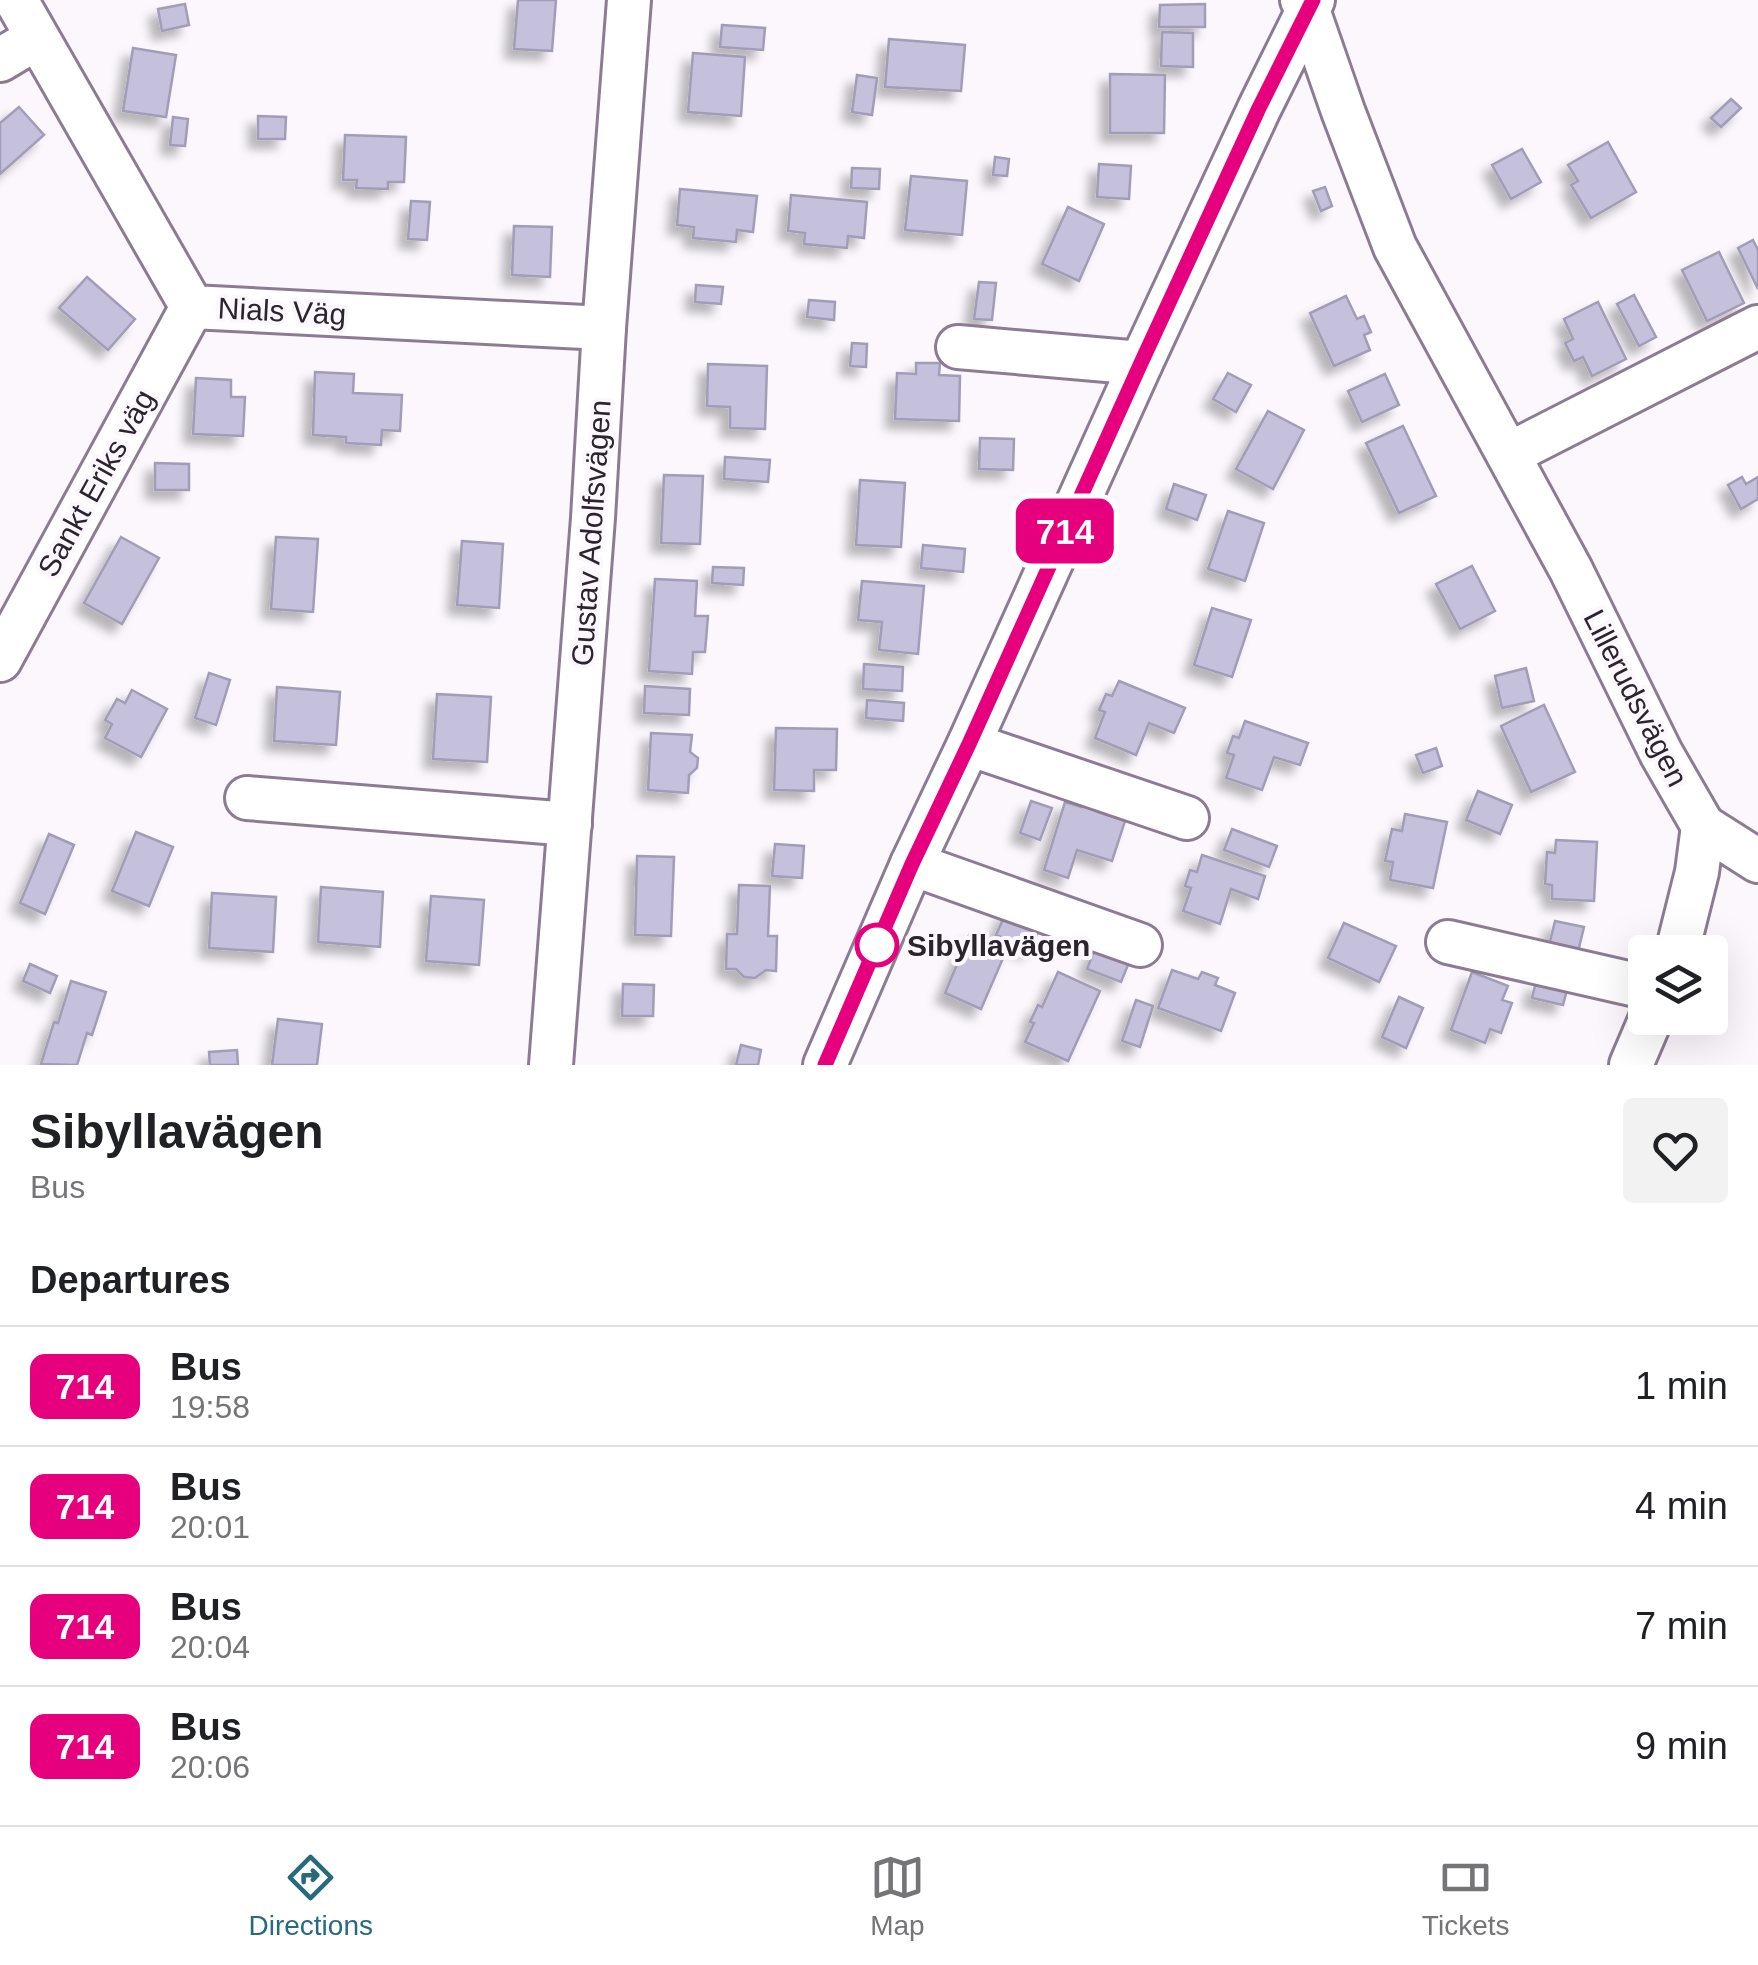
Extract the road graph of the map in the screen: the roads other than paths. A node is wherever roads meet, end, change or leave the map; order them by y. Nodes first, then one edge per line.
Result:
1 (16, 0) edge
2 (628, 0) edge
3 (1308, 3) edge
4 (37, 38) junction
5 (0, 60) edge
6 (192, 307) junction
7 (1758, 326) edge
8 (604, 328) junction
9 (958, 347) dead end
10 (1141, 363) junction
11 (1508, 454) junction
12 (0, 660) edge
13 (969, 744) junction
14 (247, 798) dead end
15 (1187, 818) dead end
16 (570, 824) junction
17 (1703, 826) junction
18 (1758, 861) edge
19 (912, 864) junction
20 (1681, 935) edge
21 (1448, 942) dead end
22 (1140, 944) dead end
23 (1628, 983) edge
24 (1644, 1035) edge
25 (551, 1065) edge
26 (825, 1065) edge
27 (1631, 1065) edge

1 - 4 street, Nials Väg
2 - 8 street, Gustav Adolfsvägen
3 - 10 street
3 - 11 street, Lillerudsvägen
4 - 5 street
4 - 6 street, Nials Väg
6 - 8 street, Nials Väg
6 - 12 street, Sankt Eriks väg
7 - 11 street
8 - 16 street, Gustav Adolfsvägen
9 - 10 street
10 - 13 street
11 - 17 street, Lillerudsvägen
13 - 15 street
13 - 19 street
14 - 16 street
16 - 25 street, Gustav Adolfsvägen
17 - 18 street
17 - 20 street
19 - 22 street
19 - 26 street
21 - 23 street
24 - 27 street

